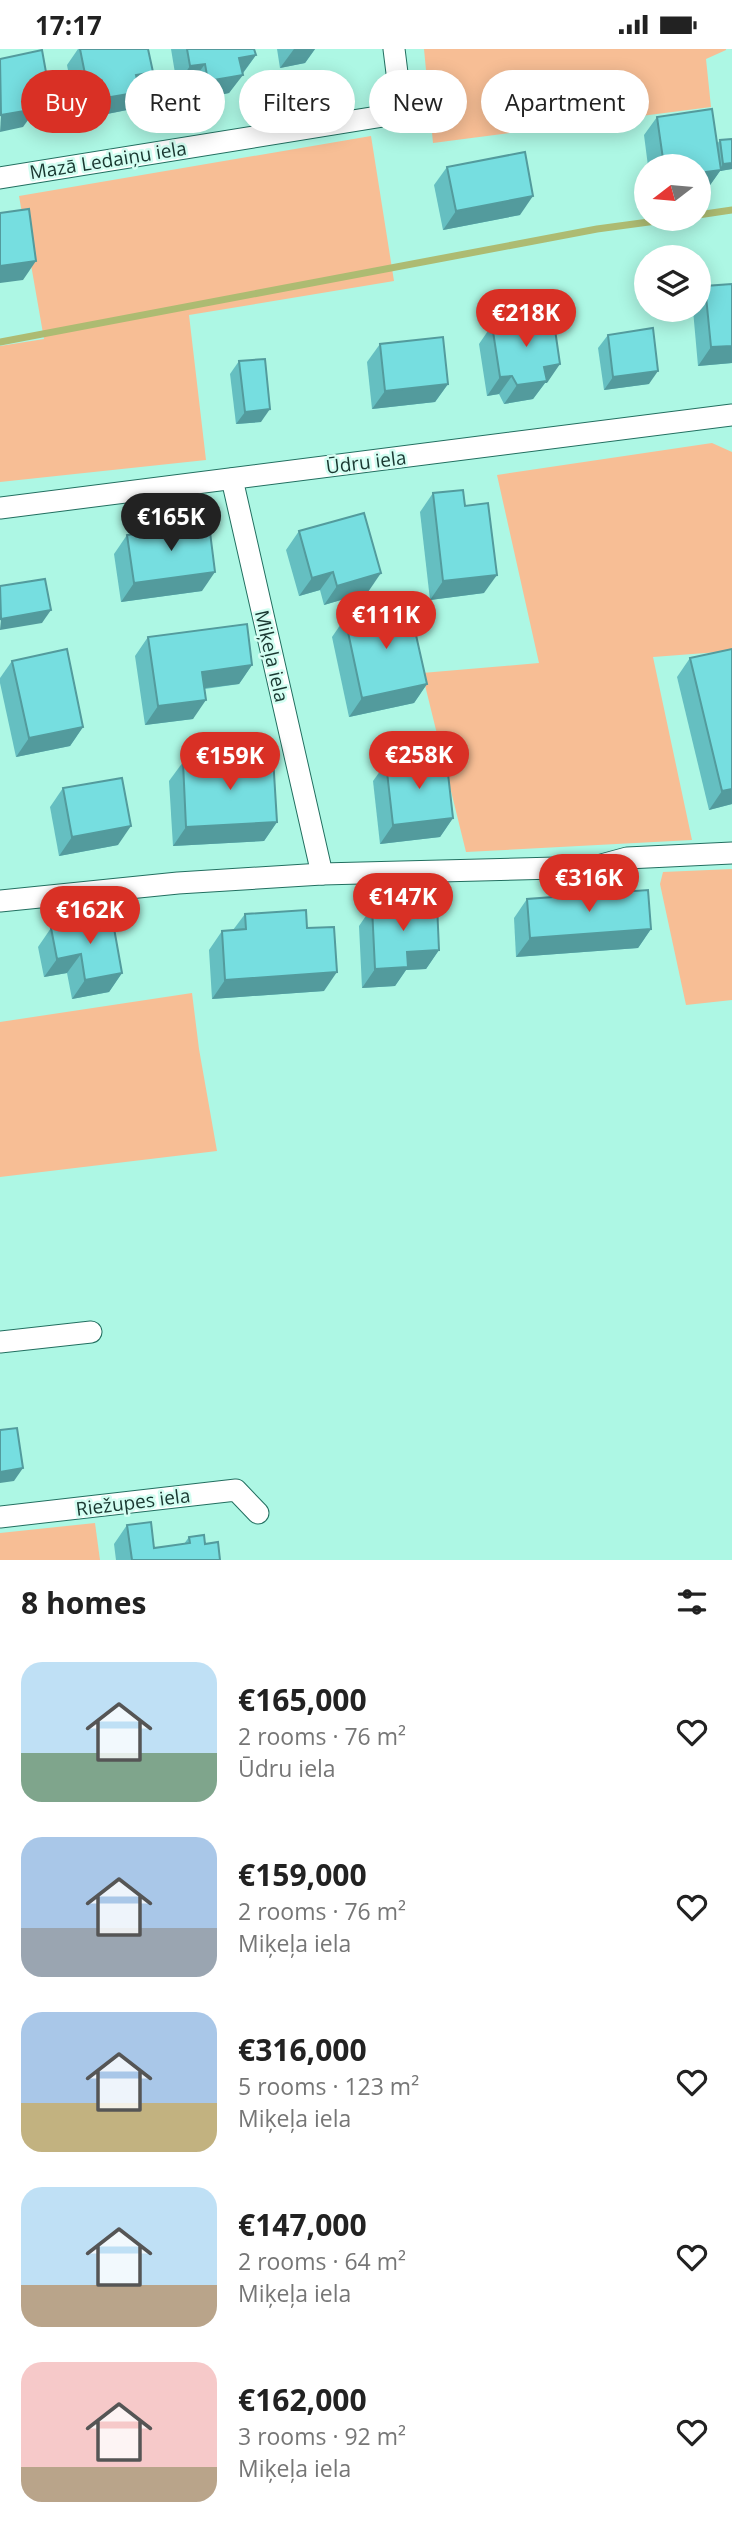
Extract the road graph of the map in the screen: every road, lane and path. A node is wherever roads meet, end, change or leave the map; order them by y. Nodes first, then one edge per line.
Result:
1 (394, 49) edge
2 (0, 178) edge
3 (732, 415) edge
4 (232, 479) junction
5 (0, 508) edge
6 (732, 853) edge
7 (322, 874) junction
8 (0, 901) edge
9 (91, 1332) dead end
10 (0, 1342) edge
11 (258, 1513) dead end
12 (0, 1517) edge

1 - 2 street, Mazā Ledaiņu iela
3 - 4 street, Ūdru iela
4 - 5 street, Ūdru iela
4 - 7 street, Miķeļa iela
6 - 7 street
7 - 8 street
9 - 10 street
11 - 12 street, Riežupes iela

